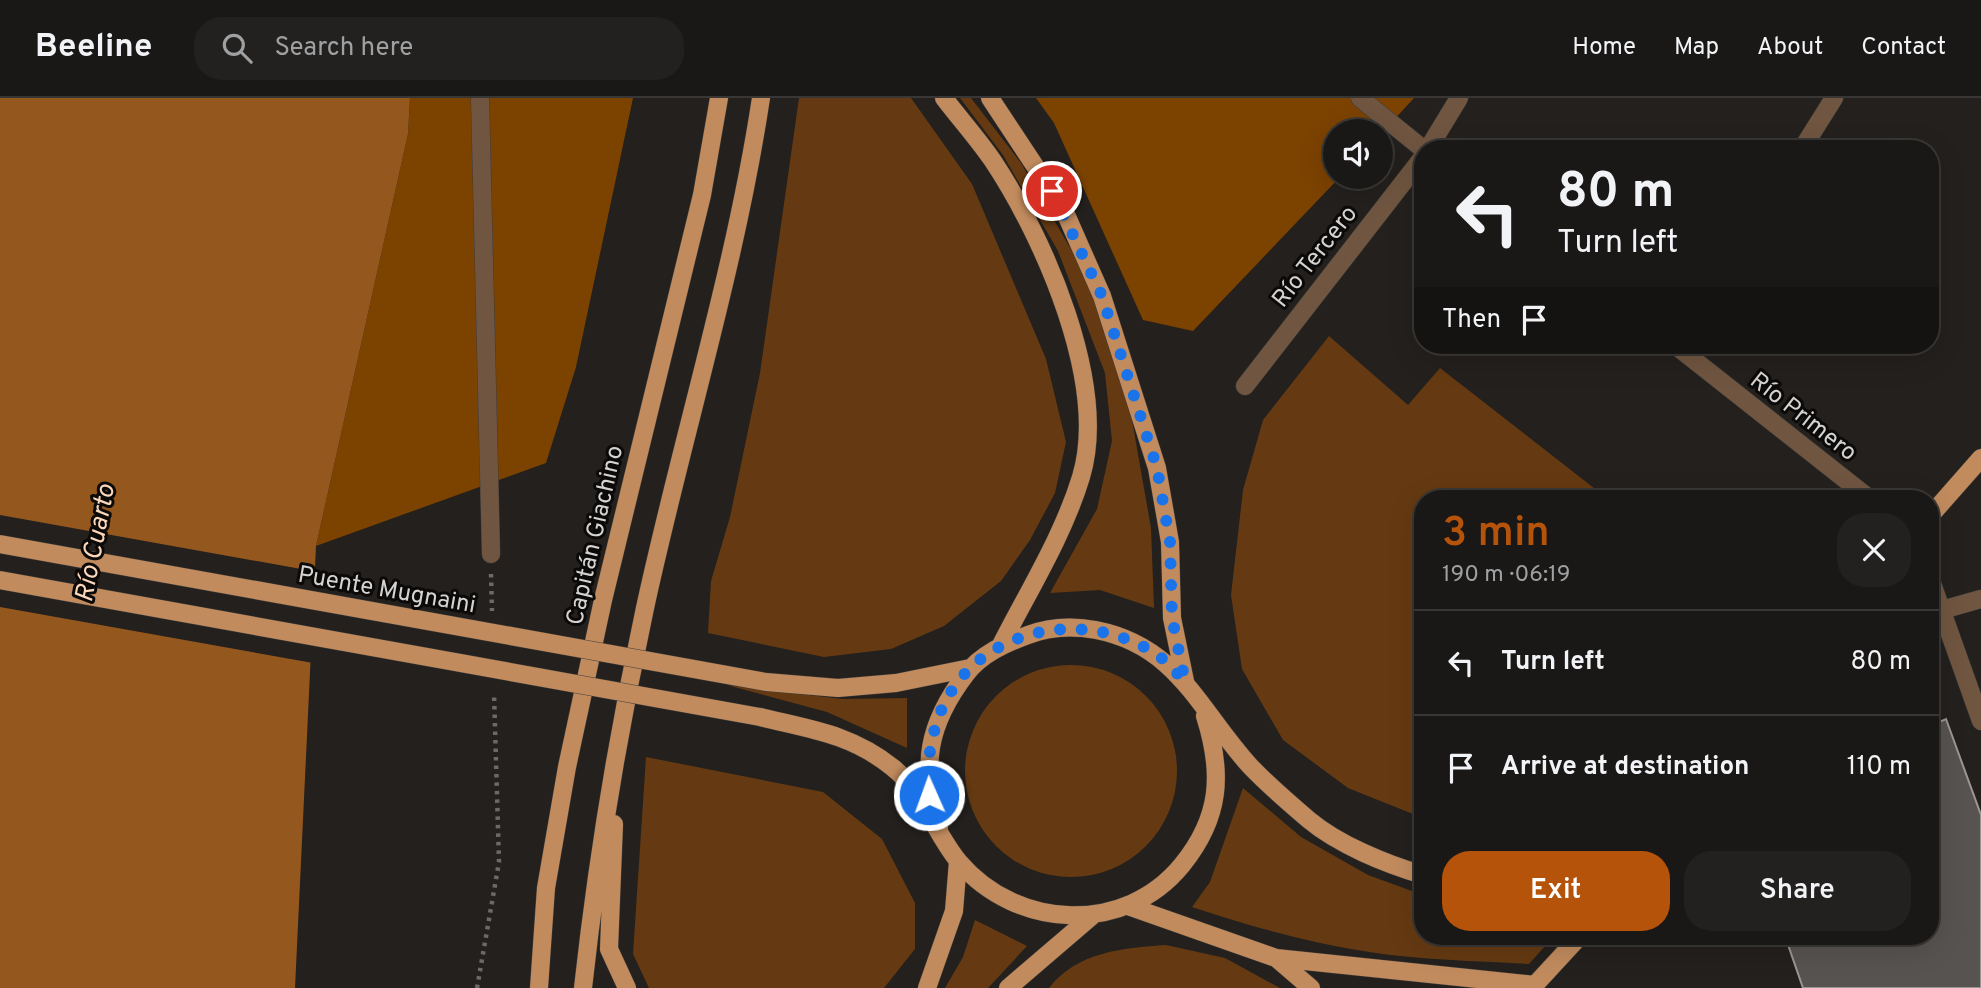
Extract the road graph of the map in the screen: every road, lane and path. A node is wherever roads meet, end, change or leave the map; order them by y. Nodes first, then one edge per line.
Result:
1 (480, 98) edge
2 (719, 98) edge
3 (761, 98) edge
4 (944, 98) edge
5 (990, 98) edge
6 (1360, 98) edge
7 (1459, 98) edge
8 (1834, 98) edge
9 (1433, 140) edge
10 (1808, 140) edge
11 (1414, 142) edge
12 (1414, 169) edge
13 (1688, 354) edge
14 (1245, 386) dead end
15 (1981, 458) edge
16 (1859, 490) edge
17 (1939, 506) edge
18 (0, 544) edge
19 (491, 554) joint
20 (0, 580) edge
21 (1981, 599) edge
22 (1939, 602) edge
23 (1942, 610) junction
24 (492, 621) dead end
25 (1001, 645) junction
26 (970, 668) junction
27 (1185, 681) junction
28 (494, 688) dead end
29 (1202, 707) junction
30 (1981, 721) edge
31 (614, 776) junction
32 (939, 827) junction
33 (958, 861) junction
34 (1414, 872) edge
35 (1128, 906) junction
36 (1092, 916) junction
37 (1572, 945) edge
38 (1276, 958) junction
39 (1533, 986) edge
40 (477, 988) edge
41 (539, 988) edge
42 (583, 988) edge
43 (626, 988) edge
44 (927, 988) edge
45 (1008, 988) edge
46 (1311, 988) edge

1 - 19 street
2 - 41 main road, Capitán Giachino
3 - 31 main road
4 - 25 main road
5 - 27 main road
6 - 11 street
7 - 9 street
8 - 10 street
12 - 14 street, Río Tercero
13 - 16 street, Río Primero
15 - 17 main road
18 - 26 main road, Puente Mugnaini, bridge
19 - 24 path
20 - 32 main road, bridge
21 - 23 street
22 - 23 street
23 - 30 street
25 - 26 main road
25 - 27 main road
26 - 32 main road
27 - 29 main road
28 - 40 path
29 - 34 main road
29 - 35 main road
31 - 42 main road
31 - 43 main road
32 - 33 main road
33 - 36 main road
33 - 44 main road
35 - 36 main road
35 - 38 main road
36 - 45 main road
37 - 39 main road
38 - 39 main road
38 - 46 main road

